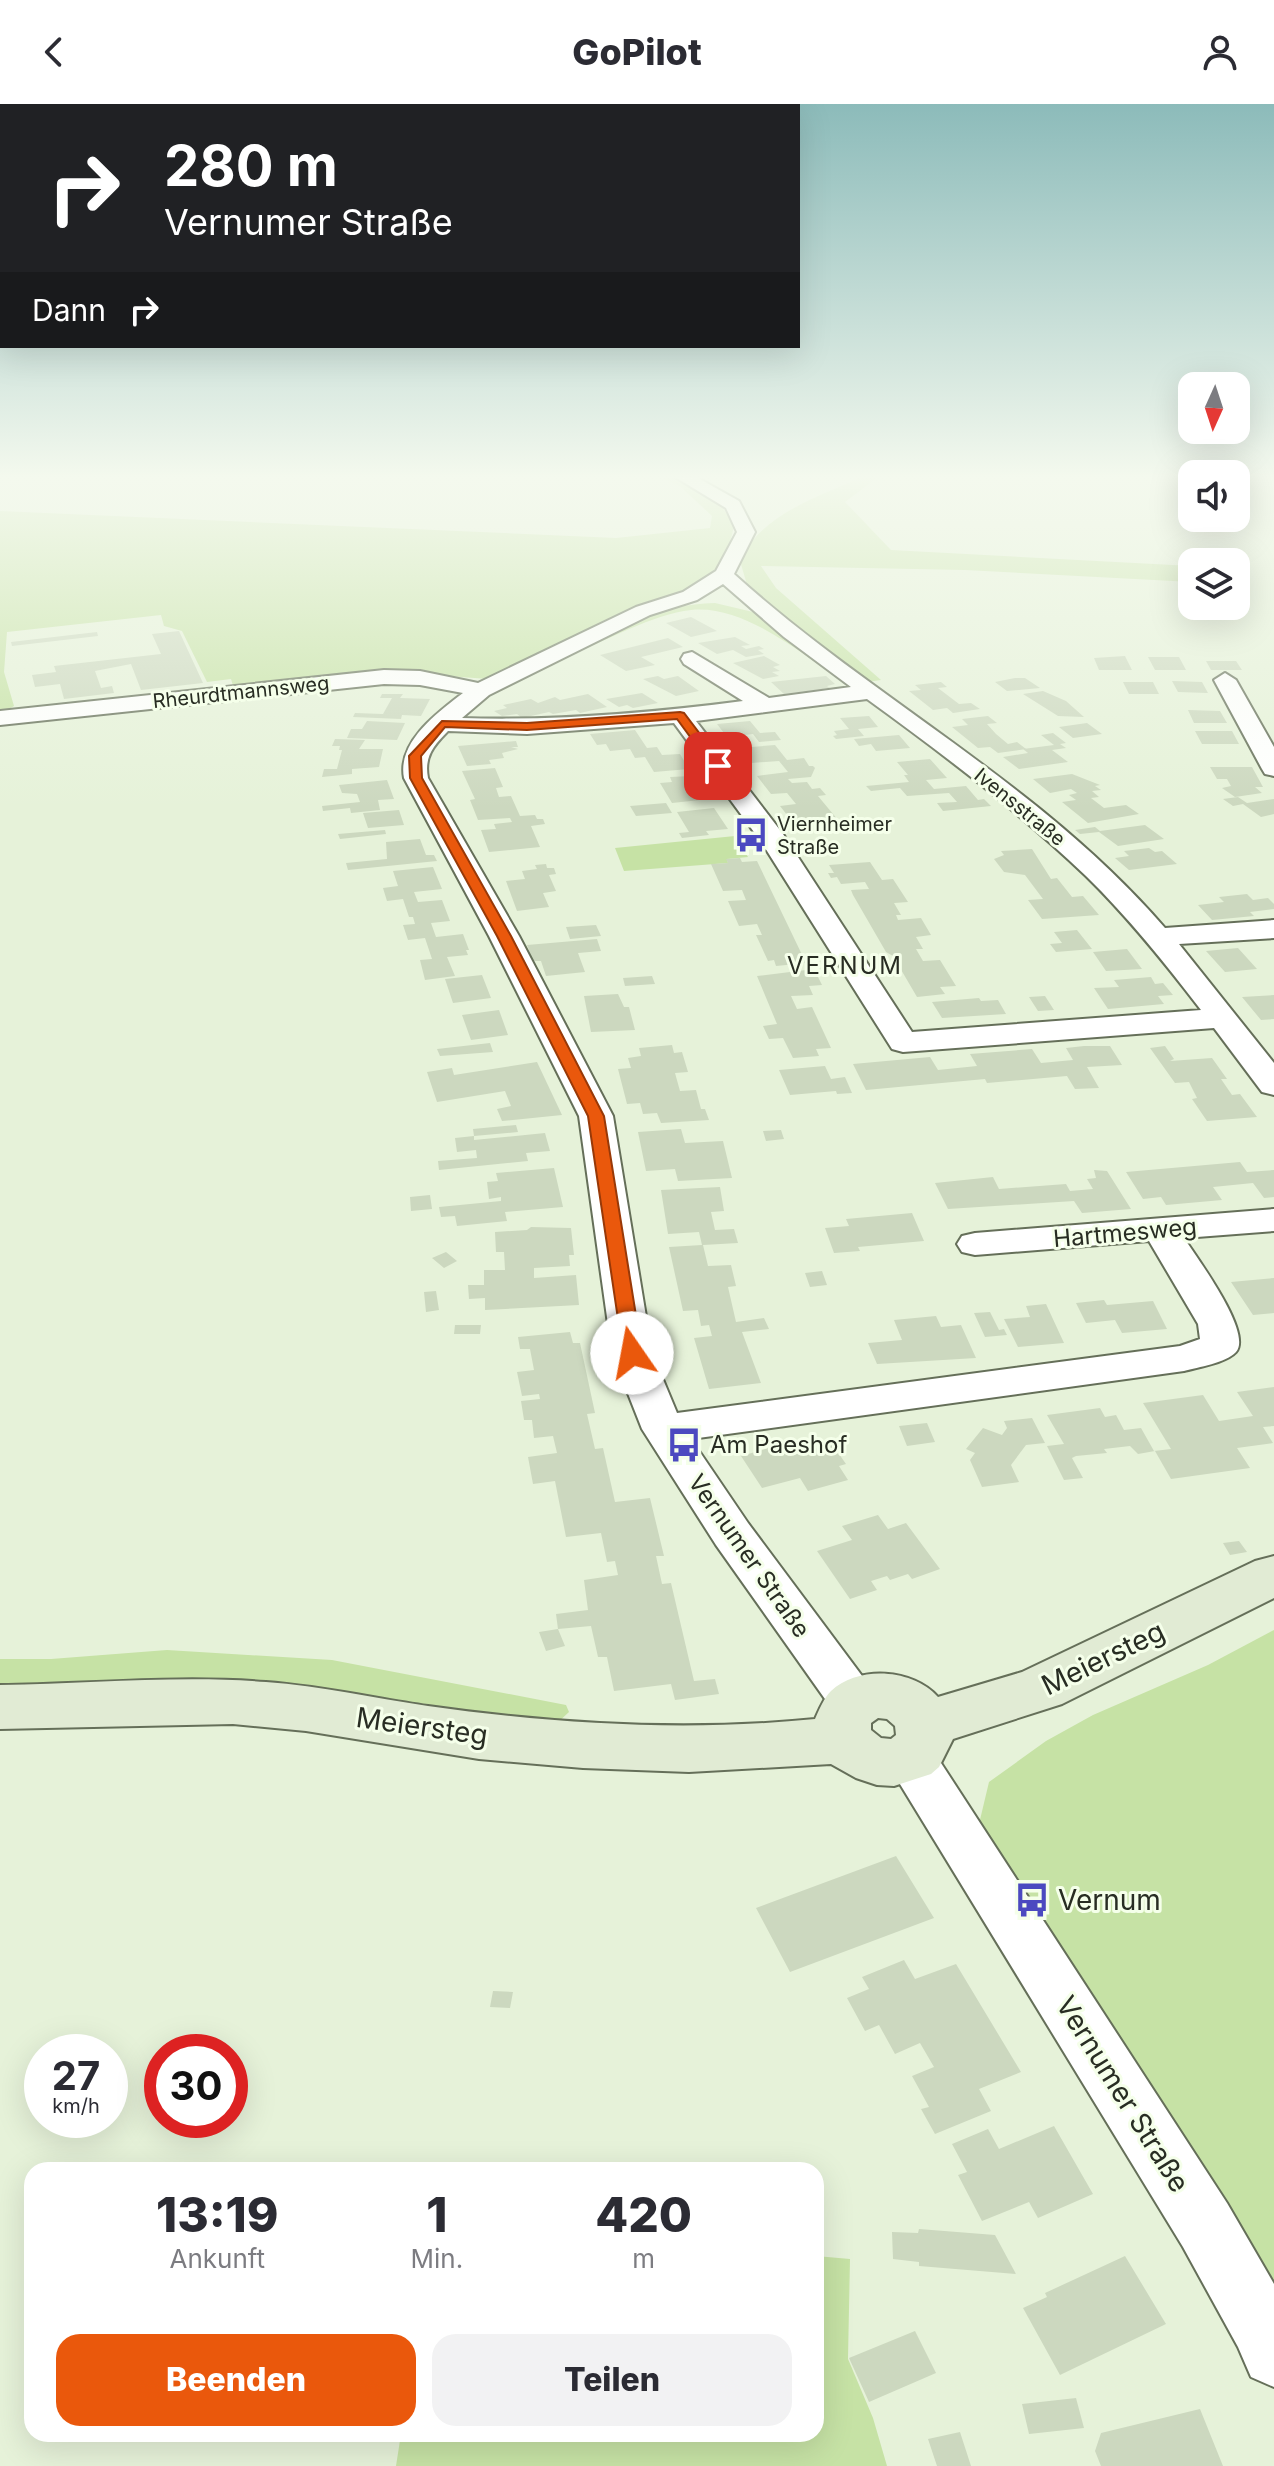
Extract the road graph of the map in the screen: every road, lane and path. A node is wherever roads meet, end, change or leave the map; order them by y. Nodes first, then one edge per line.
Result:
1 (704, 587) edge
2 (738, 587) edge
3 (666, 604) junction
4 (762, 609) junction
5 (692, 659) dead end
6 (1225, 680) dead end
7 (481, 690) junction
8 (868, 692) junction
9 (765, 705) junction
10 (680, 716) junction
11 (0, 718) edge
12 (442, 724) junction
13 (1274, 769) edge
14 (1274, 929) edge
15 (1156, 937) junction
16 (1222, 1018) junction
17 (1274, 1085) edge
18 (1274, 1220) edge
19 (1161, 1230) junction
20 (975, 1244) dead end
21 (663, 1429) junction
22 (1274, 1575) edge
23 (0, 1707) edge
24 (849, 1721) junction
25 (917, 1740) junction
26 (1274, 2354) edge

1 - 3 street, Vernumer Straße
2 - 4 street, Ivensstraße
3 - 4 street
3 - 7 street, Vernumer Straße
4 - 8 street, Ivensstraße
5 - 9 street
6 - 13 street
7 - 11 street, Rheurdtmannsweg
7 - 12 street, Vernumer Straße
8 - 9 street
8 - 15 street, Ivensstraße
9 - 10 street
10 - 12 street
10 - 16 street
12 - 21 street, Vernumer Straße
14 - 15 street
15 - 16 street, Ivensstraße
16 - 17 street, Ivensstraße
18 - 19 street, Hartmesweg
19 - 20 street, Hartmesweg
19 - 21 street
21 - 24 street, Vernumer Straße
22 - 25 street, Meiersteg
23 - 24 street, Meiersteg
24 - 25 street, Meiersteg
25 - 26 street, Vernumer Straße

